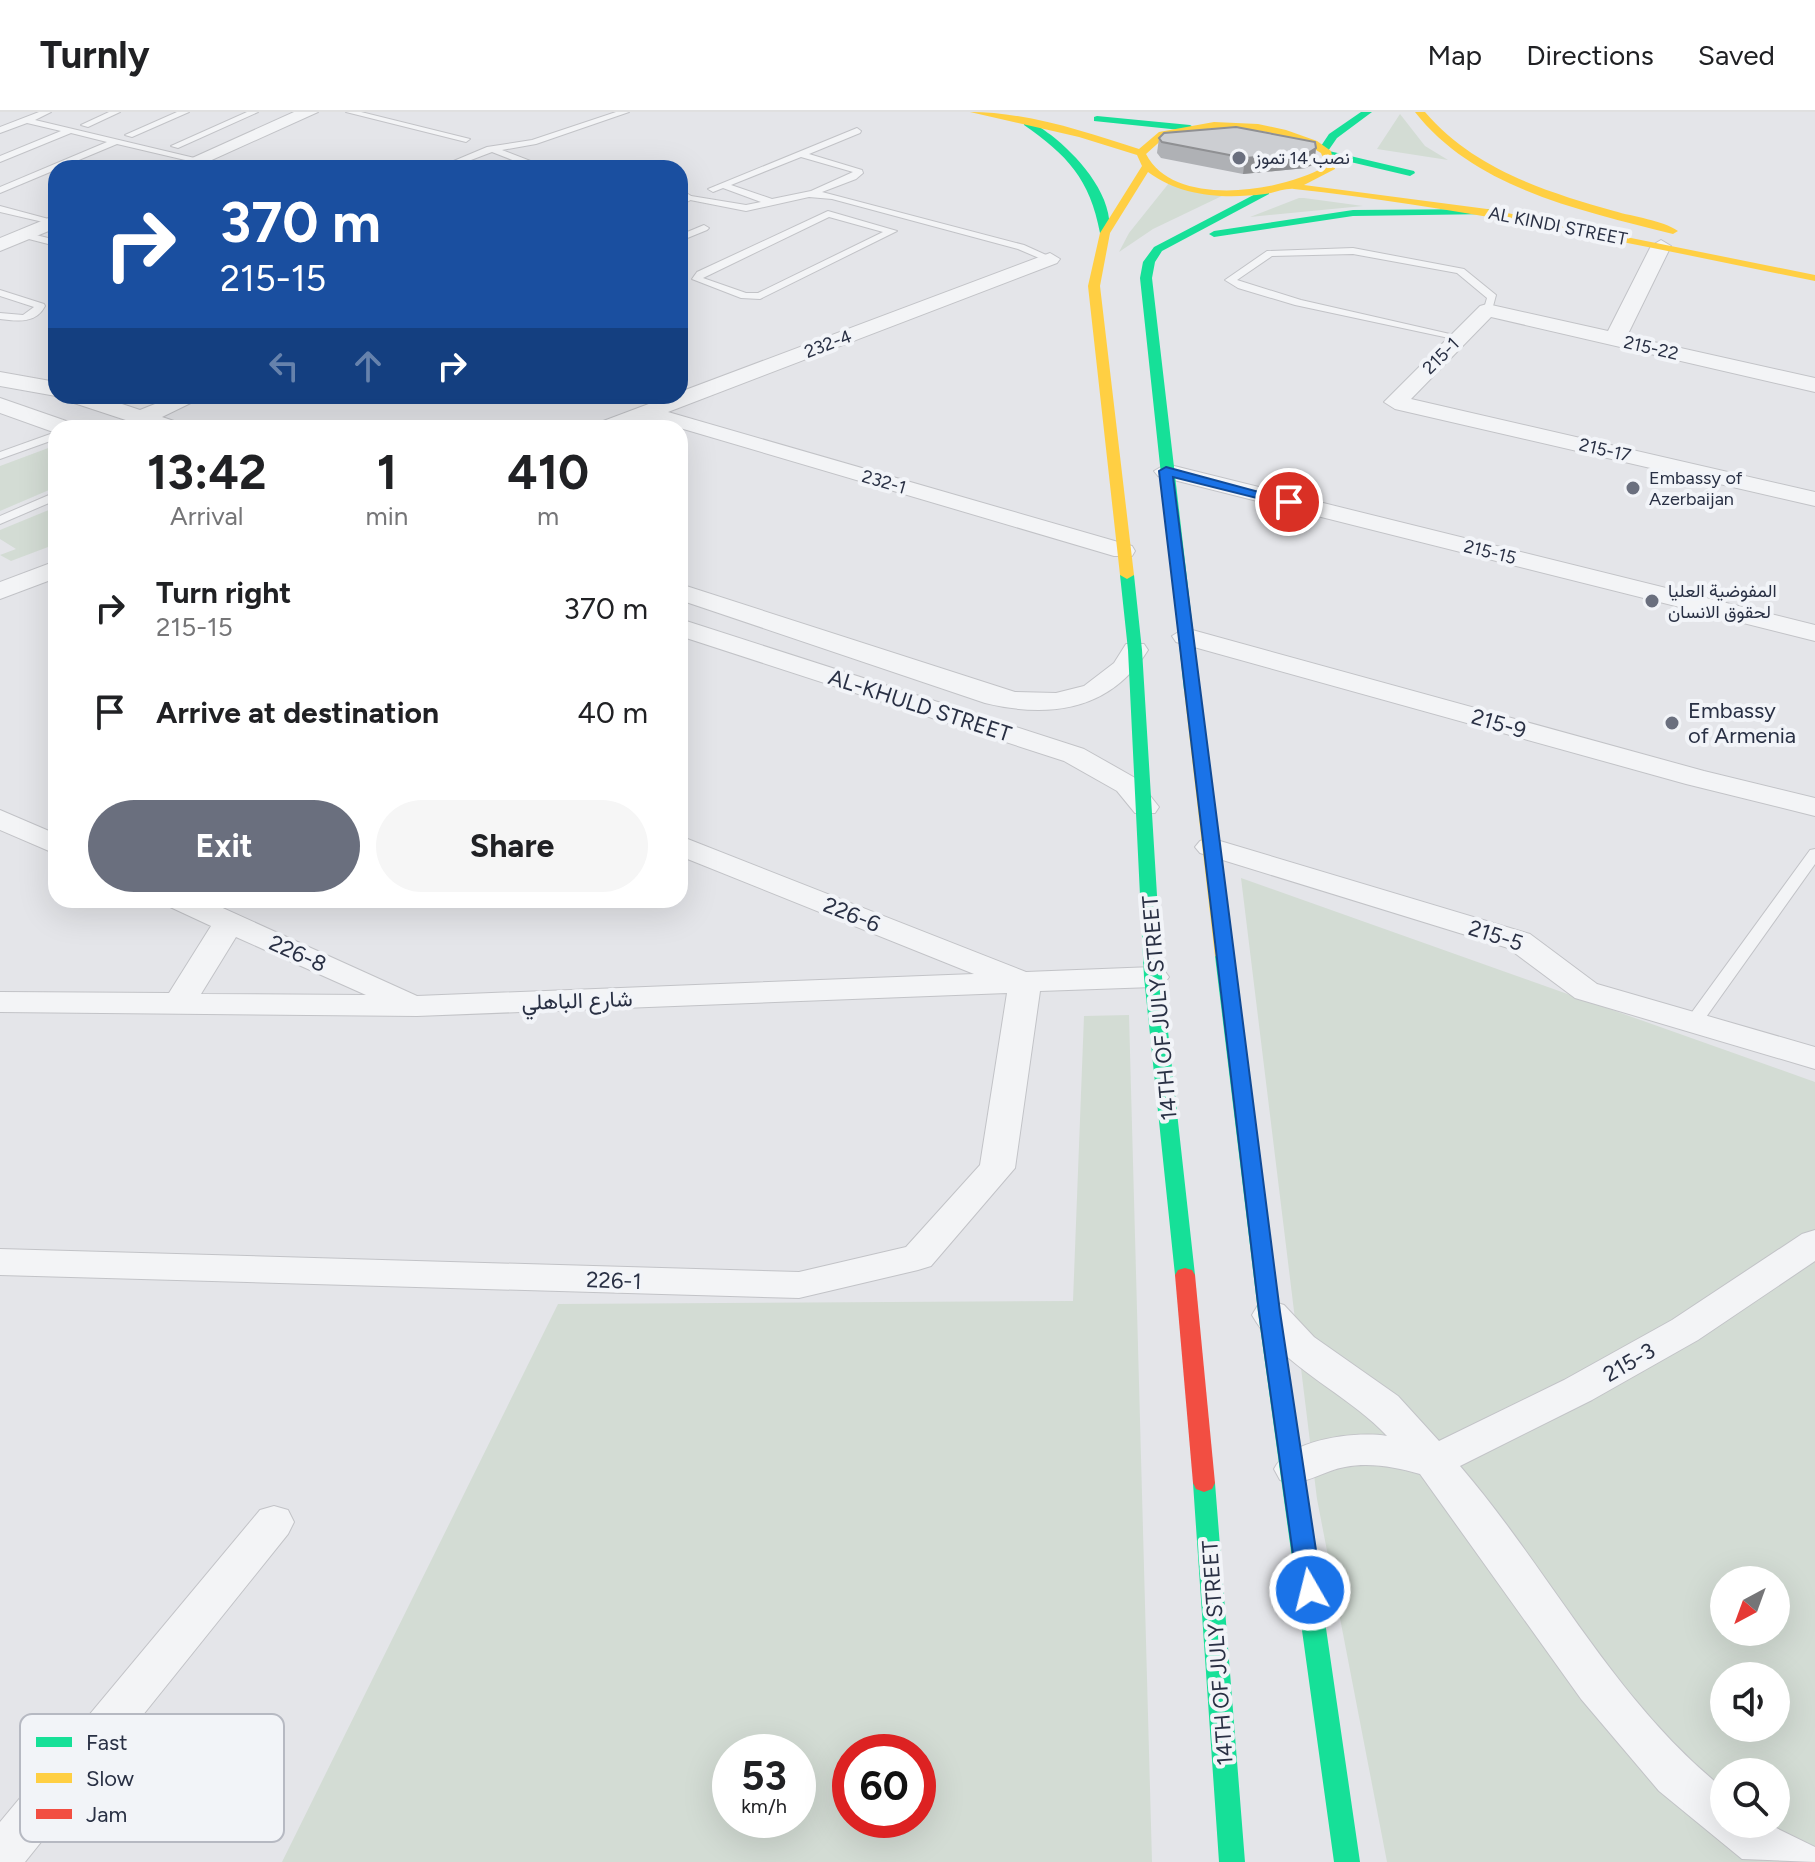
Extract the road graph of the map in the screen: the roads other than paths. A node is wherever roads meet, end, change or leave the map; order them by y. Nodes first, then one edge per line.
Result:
1 (47, 112) edge
2 (116, 112) edge
3 (185, 112) edge
4 (254, 112) edge
5 (309, 112) edge
6 (350, 112) edge
7 (625, 112) edge
8 (975, 112) edge
9 (1054, 112) edge
10 (1261, 112) edge
11 (1367, 112) edge
12 (1420, 112) edge
13 (26, 120) junction
14 (1027, 123) junction
15 (85, 125) dead end
16 (1214, 125) junction
17 (1190, 128) junction
18 (0, 130) edge
19 (70, 130) junction
20 (857, 131) dead end
21 (129, 135) dead end
22 (466, 139) dead end
23 (116, 141) junction
24 (175, 146) dead end
25 (490, 149) junction
26 (1326, 152) junction
27 (800, 154) junction
28 (0, 159) edge
29 (71, 160) edge
30 (198, 160) joint
31 (462, 160) edge
32 (525, 160) edge
33 (1144, 160) junction
34 (48, 170) edge
35 (1433, 178) dead end
36 (1298, 187) junction
37 (0, 190) edge
38 (1265, 192) junction
39 (1495, 192) dead end
40 (809, 194) junction
41 (688, 200) edge
42 (776, 204) junction
43 (0, 209) edge
44 (1487, 212) junction
45 (921, 219) junction
46 (48, 221) edge
47 (48, 225) edge
48 (704, 228) dead end
49 (891, 229) junction
50 (1105, 233) junction
51 (24, 235) junction
52 (688, 235) edge
53 (1667, 239) junction
54 (48, 241) edge
55 (0, 245) edge
56 (1158, 249) junction
57 (1050, 259) joint
58 (1815, 260) edge
59 (1815, 278) edge
60 (0, 293) edge
61 (30, 302) junction
62 (0, 308) edge
63 (1487, 310) junction
64 (0, 316) edge
65 (1459, 339) junction
66 (1615, 339) junction
67 (0, 379) edge
68 (1815, 385) edge
69 (48, 386) edge
70 (688, 397) edge
71 (1395, 402) joint
72 (99, 404) edge
73 (174, 404) edge
74 (670, 404) edge
75 (0, 405) edge
76 (646, 413) junction
77 (140, 418) junction
78 (146, 420) edge
79 (627, 420) edge
80 (670, 420) edge
81 (48, 422) edge
82 (688, 425) edge
83 (48, 438) edge
84 (0, 456) edge
85 (1166, 471) junction
86 (48, 499) edge
87 (1815, 499) edge
88 (0, 520) edge
89 (1123, 551) junction
90 (48, 572) edge
91 (11, 586) edge
92 (48, 593) edge
93 (688, 595) edge
94 (688, 630) edge
95 (1815, 633) edge
96 (1185, 636) junction
97 (1135, 650) junction
98 (1145, 807) junction
99 (1815, 807) edge
100 (0, 819) edge
101 (48, 841) edge
102 (1210, 847) junction
103 (688, 848) edge
104 (1815, 853) edge
105 (197, 908) edge
106 (229, 922) junction
107 (1153, 977) junction
108 (1025, 983) junction
109 (0, 1002) edge
110 (179, 1004) junction
111 (417, 1006) junction
112 (1693, 1023) junction
113 (1815, 1058) edge
114 (1815, 1243) edge
115 (0, 1262) edge
116 (1269, 1312) junction
117 (1432, 1462) junction
118 (1294, 1469) junction
119 (274, 1522) dead end
120 (117, 1714) edge
121 (1710, 1806) edge
122 (20, 1833) edge
123 (1750, 1838) edge
124 (0, 1857) edge
125 (1232, 1862) edge
126 (1347, 1862) edge
127 (1799, 1862) edge

1 - 13 lane
2 - 15 lane
3 - 21 lane
4 - 24 lane
5 - 30 street
6 - 22 lane
7 - 25 lane
8 - 14 main road
9 - 17 main road
10 - 16 main road
11 - 26 main road
12 - 53 main road
13 - 18 lane
13 - 19 lane
14 - 33 main road
14 - 50 main road
16 - 17 main road
16 - 26 main road
17 - 33 main road
19 - 23 lane
19 - 28 lane
20 - 27 lane
23 - 29 lane
23 - 30 lane
25 - 31 lane
25 - 32 lane
26 - 35 main road
26 - 36 main road
27 - 40 lane
27 - 42 lane
33 - 38 main road
33 - 50 main road, 14TH OF JULY STREET
34 - 37 lane
36 - 38 main road
36 - 44 main road, AL KINDI STREET
38 - 56 main road
39 - 53 main road, AL KINDI STREET
40 - 42 lane
40 - 45 lane
41 - 42 lane
43 - 46 lane
44 - 53 main road, AL KINDI STREET
44 - 56 main road
45 - 49 lane
45 - 57 lane
47 - 51 street
48 - 52 lane
49 - 49 lane
50 - 89 main road, 14TH OF JULY STREET
51 - 54 lane
51 - 55 street
53 - 58 main road, AL KINDI STREET
53 - 59 main road, AL KINDI STREET
53 - 66 street
56 - 85 main road
57 - 70 street, 232-4
60 - 61 lane
61 - 62 lane
61 - 64 lane
63 - 65 street, 215-1
63 - 65 lane
63 - 66 street, 215-22
65 - 71 street, 215-1
66 - 68 street, 215-22
67 - 69 street
71 - 87 street, 215-17
72 - 77 street
73 - 77 street
74 - 76 street, 232-4
75 - 81 street
76 - 79 street, 232-4
76 - 80 street, 232-1
77 - 78 street
82 - 89 street, 232-1
83 - 84 lane
85 - 95 street, 215-15
85 - 96 main road
86 - 88 lane
89 - 97 main road, 14TH OF JULY STREET
90 - 91 street
91 - 92 street
93 - 97 street, AL-KHULD STREET
94 - 98 street, AL-KHULD STREET
96 - 99 street, 215-9
96 - 102 main road
97 - 98 main road, 14TH OF JULY STREET
98 - 107 main road, 14TH OF JULY STREET
100 - 101 street
102 - 112 street, 215-5
102 - 116 main road
103 - 108 street, 226-6
104 - 112 lane
105 - 106 street, 226-8
106 - 110 street
106 - 111 street, 226-8
107 - 108 street, شارع الباهلي
107 - 125 main road, 14TH OF JULY STREET
108 - 111 street, شارع الباهلي
108 - 115 street, 226-1
109 - 110 street, شارع الباهلي
110 - 111 street, شارع الباهلي
112 - 113 street, 215-5
114 - 117 street, 215-3
116 - 117 street
116 - 118 main road
117 - 118 street
117 - 121 street
118 - 126 main road
119 - 120 street
122 - 124 street
123 - 127 street

